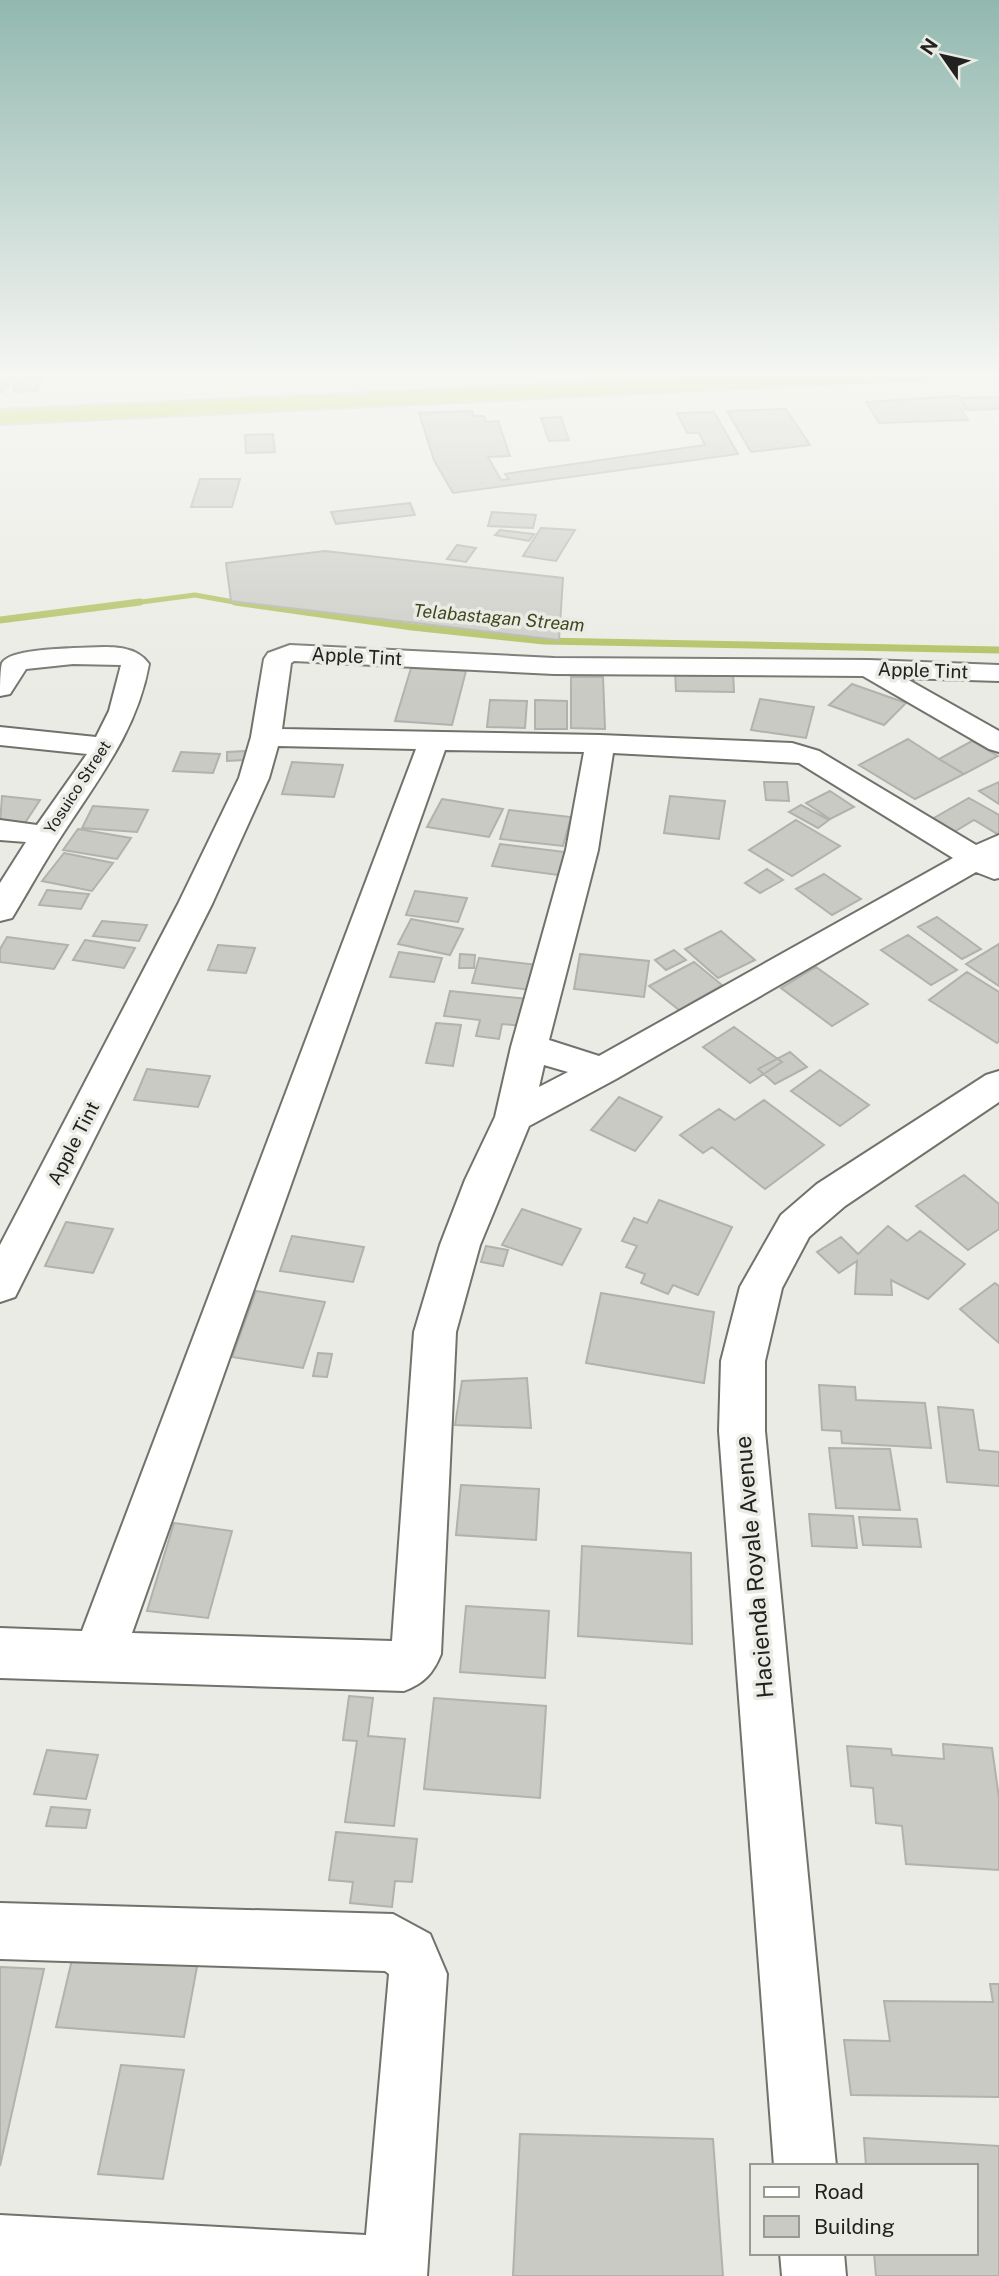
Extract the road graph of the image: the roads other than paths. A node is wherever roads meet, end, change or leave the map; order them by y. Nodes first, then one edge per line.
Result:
1 (869, 668) junction
2 (999, 673) edge
3 (0, 688) edge
4 (0, 736) edge
5 (266, 737) junction
6 (433, 740) junction
7 (999, 743) edge
8 (600, 744) junction
9 (106, 747) junction
10 (0, 830) edge
11 (46, 835) junction
12 (991, 858) edge
13 (0, 910) edge
14 (529, 1046) junction
15 (603, 1070) junction
16 (999, 1084) edge
17 (514, 1117) junction
18 (0, 1285) edge
19 (0, 1653) edge
20 (99, 1654) junction
21 (0, 1931) edge
22 (805, 2164) edge
23 (0, 2247) edge
24 (812, 2255) edge
25 (395, 2273) edge
26 (814, 2276) edge

1 - 2 street, Apple Tint
1 - 5 street, Apple Tint
1 - 7 street
3 - 9 street, Yosuico Street
4 - 9 street
5 - 6 street
5 - 18 street, Apple Tint
6 - 8 street
6 - 20 street
8 - 12 street
8 - 14 street
9 - 11 street, Yosuico Street
10 - 11 street
11 - 13 street, Yosuico Street
12 - 15 street
14 - 15 street
14 - 17 street
15 - 17 street
16 - 22 street, Hacienda Royale Avenue
17 - 20 street
19 - 20 street
21 - 25 street
23 - 25 street
24 - 26 street

